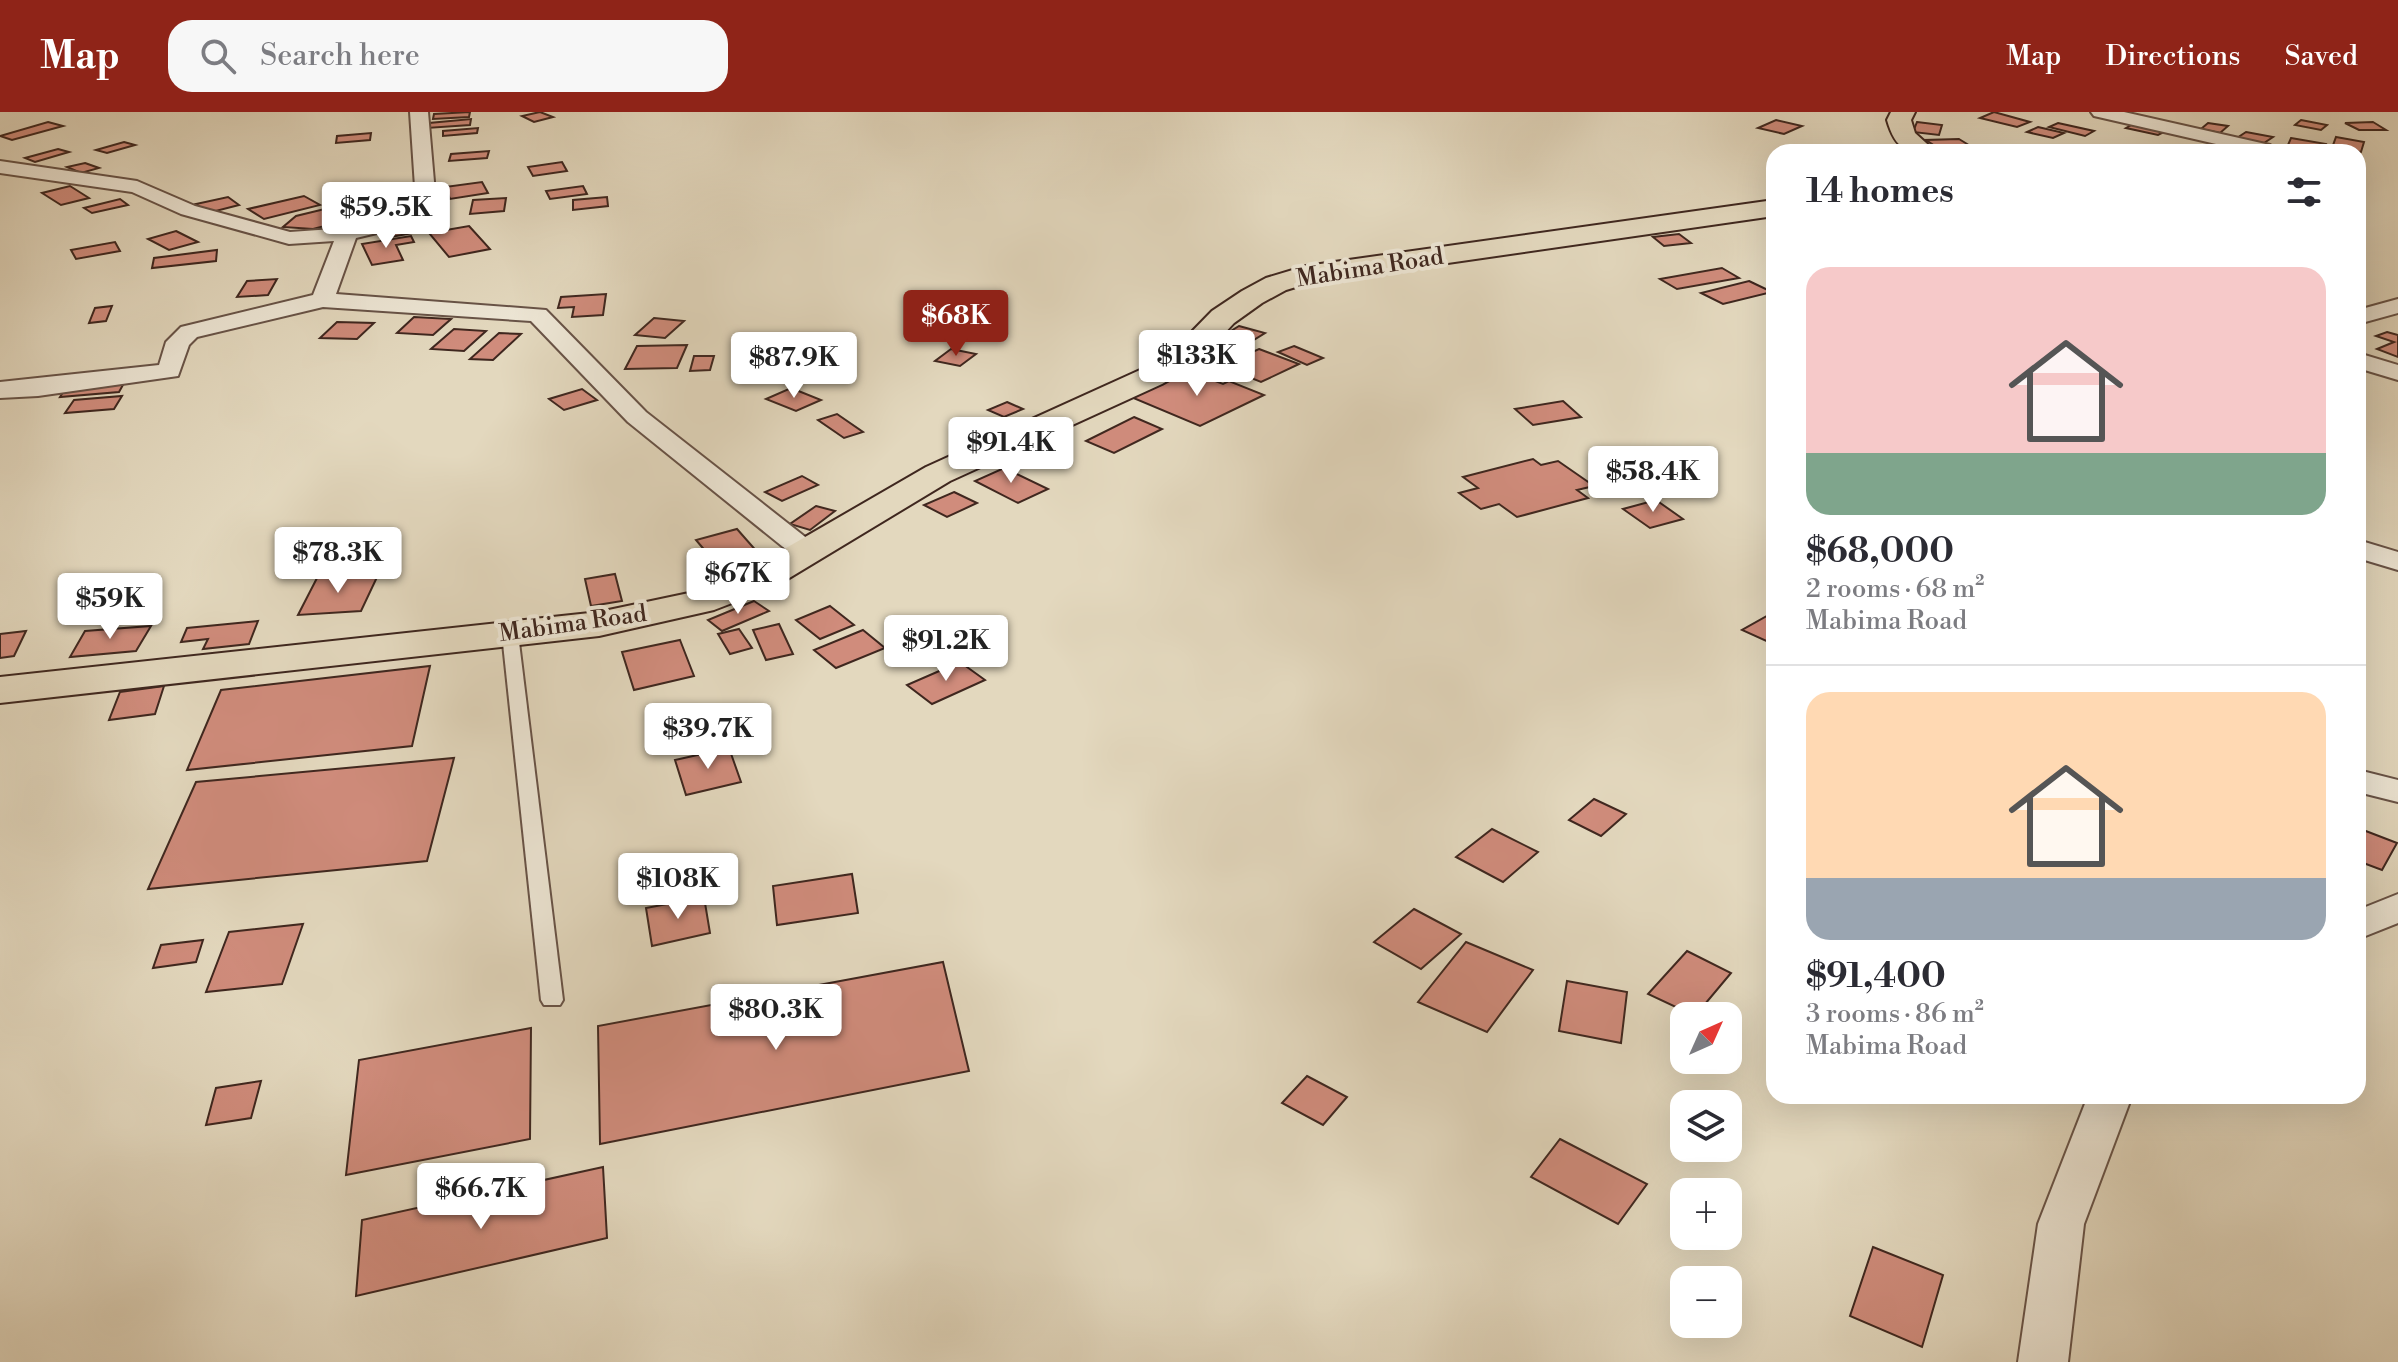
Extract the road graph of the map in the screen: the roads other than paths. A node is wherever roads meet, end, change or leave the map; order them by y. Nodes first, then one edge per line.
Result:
1 (419, 112) edge
2 (1903, 112) edge
3 (2100, 112) edge
4 (1914, 144) edge
5 (2241, 144) edge
6 (0, 167) edge
7 (1766, 209) edge
8 (347, 234) junction
9 (323, 300) junction
10 (2398, 306) edge
11 (2366, 315) edge
12 (2366, 363) edge
13 (2398, 373) edge
14 (0, 390) edge
15 (2366, 551) edge
16 (808, 553) junction
17 (2398, 561) edge
18 (510, 634) junction
19 (0, 690) edge
20 (2366, 783) edge
21 (2398, 791) edge
22 (2398, 907) edge
23 (2366, 922) edge
24 (552, 1000) dead end
25 (2107, 1104) edge
26 (2043, 1362) edge

1 - 8 street
2 - 4 main road
3 - 5 street
6 - 8 street
7 - 16 main road, Mabima Road
8 - 9 street
9 - 14 street
9 - 16 street
10 - 11 street
12 - 13 street
15 - 17 street
16 - 18 main road, Mabima Road
18 - 19 main road, Mabima Road
18 - 24 lane
20 - 21 street
22 - 23 street
25 - 26 street

